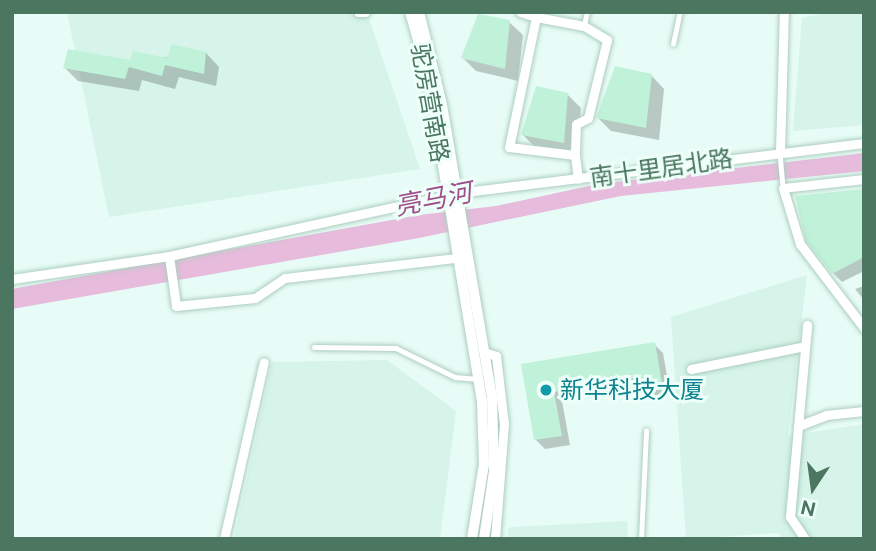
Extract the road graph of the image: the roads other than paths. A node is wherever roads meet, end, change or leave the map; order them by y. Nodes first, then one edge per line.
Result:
1 (358, 12) edge
2 (365, 12) edge
3 (410, 12) edge
4 (419, 12) edge
5 (520, 12) edge
6 (587, 12) edge
7 (680, 12) edge
8 (783, 12) edge
9 (536, 17) junction
10 (584, 26) junction
11 (673, 44) dead end
12 (864, 143) edge
13 (780, 152) junction
14 (575, 155) junction
15 (578, 179) junction
16 (864, 179) edge
17 (783, 188) junction
18 (452, 194) junction
19 (169, 256) junction
20 (468, 256) junction
21 (456, 258) junction
22 (12, 279) edge
23 (807, 325) dead end
24 (864, 328) edge
25 (805, 346) junction
26 (314, 348) dead end
27 (484, 352) junction
28 (264, 362) dead end
29 (691, 369) dead end
30 (484, 379) junction
31 (864, 411) edge
32 (798, 426) junction
33 (646, 431) dead end
34 (224, 539) edge
35 (472, 539) edge
36 (484, 539) edge
37 (495, 539) edge
38 (642, 539) edge
39 (805, 539) edge

1 - 2 street
3 - 18 street, 驼房营南路
4 - 18 street, 驼房营南路
5 - 9 street
6 - 10 lane
7 - 11 lane
8 - 13 street
9 - 10 street
9 - 14 street
10 - 14 street
12 - 13 street, 南十里居北路
13 - 15 street, 南十里居北路
13 - 17 lane
14 - 15 street
15 - 18 street, 南十里居北路
16 - 17 street
17 - 24 street
18 - 19 street, 南十里居北路
18 - 20 street
18 - 21 street
19 - 21 street
19 - 22 street, 南十里居北路
20 - 21 street
20 - 27 street
21 - 30 street
23 - 25 street
25 - 29 street
25 - 32 street
26 - 30 lane
27 - 30 street
27 - 37 street
28 - 34 street
30 - 35 street
30 - 36 street
31 - 32 street
32 - 39 street
33 - 38 lane

